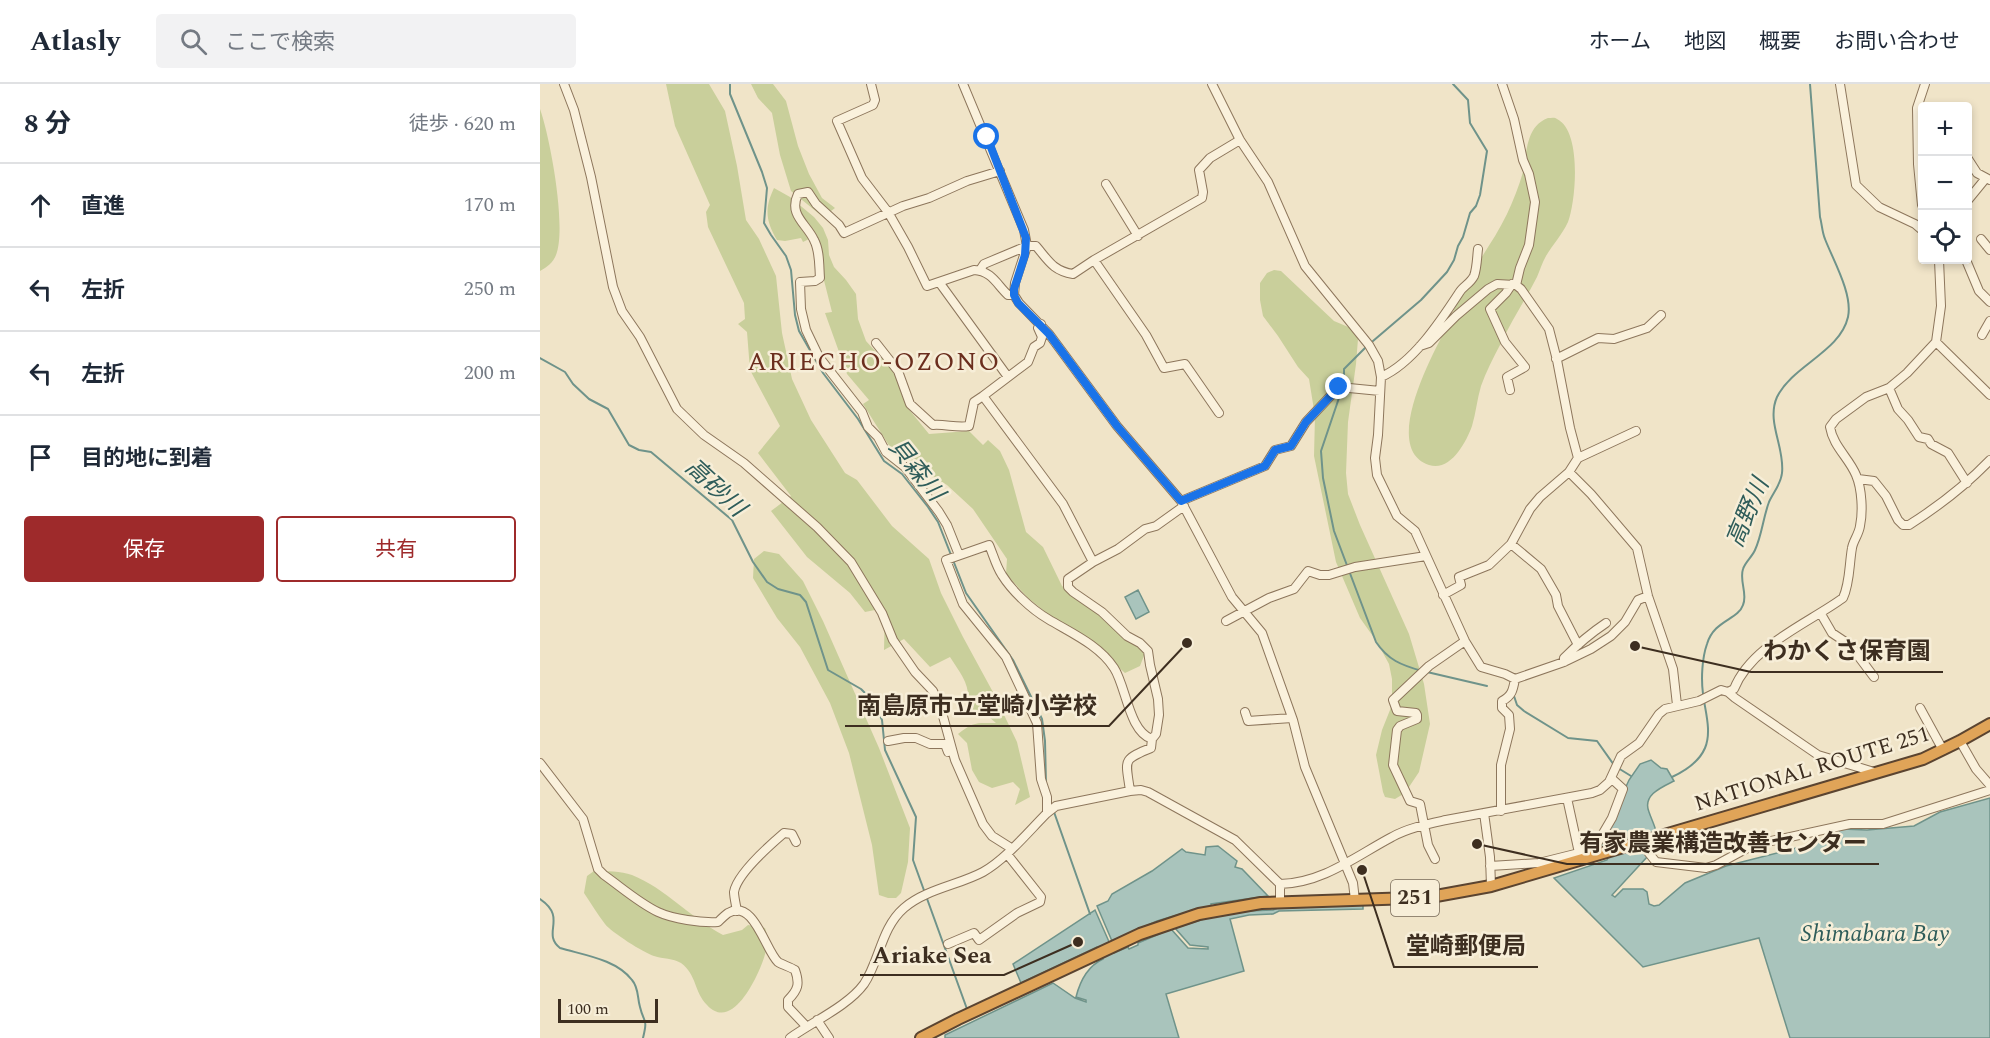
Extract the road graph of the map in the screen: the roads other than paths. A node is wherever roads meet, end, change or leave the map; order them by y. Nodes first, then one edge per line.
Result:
1 (564, 84) edge
2 (871, 84) edge
3 (963, 84) edge
4 (1212, 84) edge
5 (1502, 84) edge
6 (1840, 84) edge
7 (1925, 84) edge
8 (1921, 102) edge
9 (1240, 140) junction
10 (1972, 165) edge
11 (1000, 171) junction
12 (1988, 179) edge
13 (1106, 184) dead end
14 (1972, 196) edge
15 (888, 212) junction
16 (1918, 226) edge
17 (1138, 236) junction
18 (1981, 239) dead end
19 (1026, 246) junction
20 (1478, 249) dead end
21 (1990, 250) edge
22 (1094, 260) junction
23 (1940, 264) edge
24 (1968, 264) edge
25 (981, 270) junction
26 (939, 282) junction
27 (1514, 285) junction
28 (1014, 295) junction
29 (1990, 302) edge
30 (1661, 315) dead end
31 (1990, 321) edge
32 (1041, 324) junction
33 (1982, 334) dead end
34 (1936, 342) junction
35 (876, 343) dead end
36 (1418, 347) junction
37 (1556, 358) junction
38 (1008, 377) junction
39 (1381, 377) junction
40 (1888, 388) junction
41 (1510, 390) dead end
42 (1380, 391) junction
43 (1990, 395) edge
44 (983, 396) junction
45 (1219, 413) dead end
46 (1636, 431) dead end
47 (1578, 458) junction
48 (1990, 460) edge
49 (1569, 472) junction
50 (1858, 479) junction
51 (1967, 483) junction
52 (1182, 504) junction
53 (1511, 544) junction
54 (954, 556) junction
55 (1426, 556) junction
56 (1093, 562) junction
57 (1443, 595) junction
58 (1648, 596) junction
59 (1243, 612) junction
60 (1821, 614) junction
61 (1226, 621) dead end
62 (1606, 623) dead end
63 (1465, 641) junction
64 (1578, 645) junction
65 (1564, 662) junction
66 (1874, 677) dead end
67 (1515, 679) junction
68 (1728, 692) junction
69 (1677, 705) junction
70 (1920, 708) dead end
71 (1245, 712) dead end
72 (1293, 719) junction
73 (1990, 724) edge
74 (1152, 739) junction
75 (888, 741) dead end
76 (1960, 741) junction
77 (1944, 750) junction
78 (955, 760) junction
79 (540, 763) edge
80 (1874, 772) junction
81 (1611, 778) junction
82 (1990, 785) edge
83 (1990, 790) edge
84 (1130, 791) junction
85 (1567, 798) junction
86 (1050, 810) junction
87 (1501, 811) junction
88 (1484, 813) junction
89 (1424, 826) junction
90 (796, 842) dead end
91 (1009, 851) junction
92 (1648, 852) dead end
93 (1579, 853) junction
94 (1435, 859) dead end
95 (1345, 865) junction
96 (1490, 866) junction
97 (1280, 884) junction
98 (1491, 886) junction
99 (1355, 900) junction
100 (1280, 902) junction
101 (737, 911) junction
102 (948, 944) dead end
103 (817, 1020) junction
104 (806, 1026) junction
105 (790, 1038) edge
106 (830, 1038) edge
107 (921, 1038) edge

1 - 78 street
2 - 15 street
3 - 11 street
4 - 9 street
5 - 27 street
6 - 16 street
7 - 8 street
9 - 17 street
9 - 39 street
10 - 12 street
11 - 15 street
11 - 19 street
12 - 14 street
13 - 17 street
15 - 26 street
15 - 54 street
17 - 22 street
18 - 21 street
19 - 22 street
19 - 25 street
19 - 28 street
20 - 36 street
22 - 45 street
23 - 34 street
24 - 29 street
25 - 26 street
25 - 28 street
26 - 38 street
27 - 36 street
27 - 37 street
27 - 41 street
28 - 32 street
30 - 37 street
31 - 33 street
32 - 38 street
32 - 52 street
34 - 40 street
34 - 43 street
35 - 44 street
36 - 39 street
37 - 47 street
38 - 44 street
39 - 42 street
40 - 50 street
40 - 51 street
42 - 52 street
42 - 55 street
44 - 56 street
46 - 47 street
47 - 49 street
48 - 51 street
49 - 53 street
49 - 58 street
50 - 51 street
50 - 60 street
52 - 56 street
52 - 59 street
53 - 57 street
53 - 64 street
54 - 74 street
54 - 86 street
55 - 57 street
55 - 59 street
56 - 74 street
57 - 63 street
58 - 65 street
58 - 69 street
59 - 61 street
59 - 72 street
60 - 66 street
60 - 68 street
62 - 64 street
63 - 67 street
63 - 89 street
64 - 65 street
65 - 67 street
67 - 87 street
68 - 69 street
68 - 80 street
69 - 81 street
70 - 77 street
71 - 72 street
72 - 95 street
73 - 76 highway, NATIONAL ROUTE 251 / 251
74 - 84 street
75 - 78 street
76 - 77 highway, NATIONAL ROUTE 251 / 251
76 - 82 street
77 - 80 highway, NATIONAL ROUTE 251 / 251
78 - 91 street
79 - 101 street
80 - 98 highway, NATIONAL ROUTE 251 / 251
81 - 85 street
81 - 93 street
83 - 92 street
84 - 86 street
84 - 97 street
85 - 87 street
85 - 93 street
86 - 91 street
87 - 88 street
88 - 89 street
88 - 96 street
89 - 94 street
89 - 95 street
90 - 101 street
91 - 102 street
91 - 103 street
93 - 96 street
95 - 97 street
95 - 99 street
96 - 98 street
97 - 100 street
98 - 99 highway, NATIONAL ROUTE 251 / 251
99 - 100 highway, NATIONAL ROUTE 251 / 251
100 - 107 highway, NATIONAL ROUTE 251 / 251
101 - 104 street
103 - 104 street
103 - 106 street
104 - 105 street

